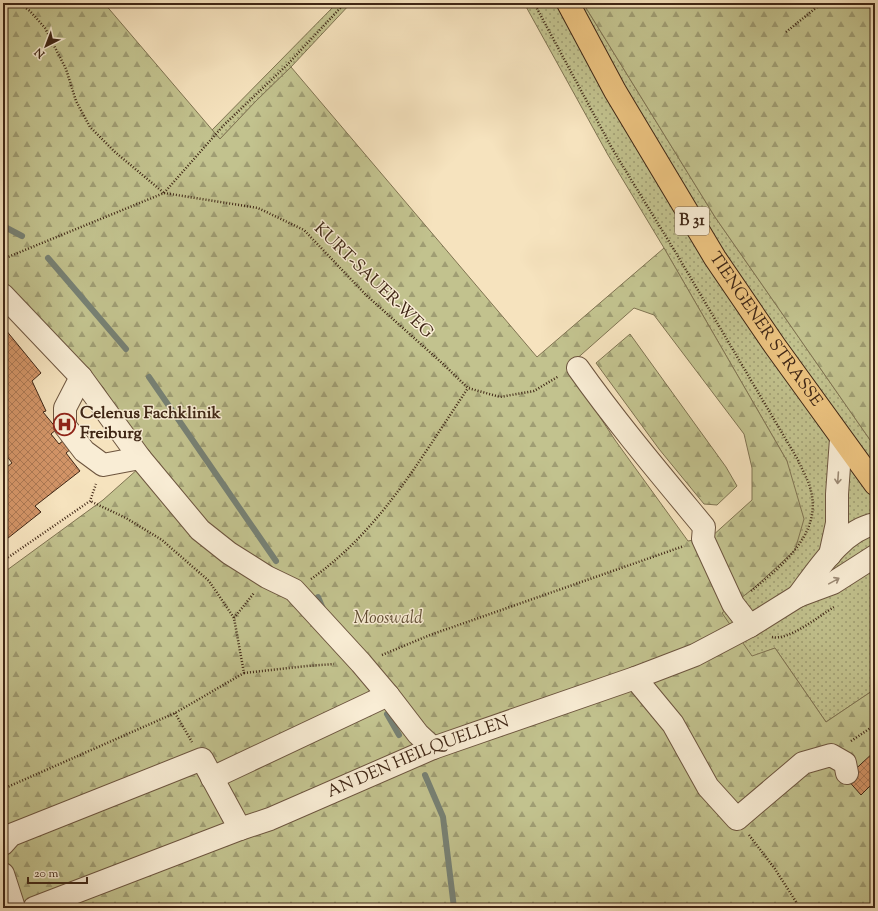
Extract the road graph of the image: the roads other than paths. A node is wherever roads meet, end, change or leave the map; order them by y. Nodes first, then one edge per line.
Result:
1 (568, 3) edge
2 (3, 295) edge
3 (578, 368) road end
4 (81, 377) junction
5 (841, 439) junction
6 (140, 458) junction
7 (875, 484) edge
8 (875, 524) edge
9 (830, 555) junction
10 (875, 556) edge
11 (798, 596) junction
12 (750, 626) junction
13 (636, 678) junction
14 (388, 695) junction
15 (433, 748) junction
16 (847, 773) dead end
17 (212, 778) junction
18 (240, 829) junction
19 (3, 844) edge
20 (3, 874) edge
21 (14, 908) edge
22 (34, 908) edge

1 - 5 main road, TIENGENER STRASSE / B 31
2 - 4 street
3 - 12 street
4 - 6 street
4 - 6 street
5 - 7 main road, TIENGENER STRASSE / B 31
5 -> 9 street, AN DEN HEILQUELLEN
6 - 14 street
8 - 9 street, AN DEN HEILQUELLEN
9 - 11 street, AN DEN HEILQUELLEN
11 -> 10 street, AN DEN HEILQUELLEN
11 - 12 street, AN DEN HEILQUELLEN
12 - 13 street, AN DEN HEILQUELLEN
13 - 15 street, AN DEN HEILQUELLEN
13 - 16 street
14 - 15 street
14 - 17 street
15 - 18 street, AN DEN HEILQUELLEN
17 - 18 street
17 - 19 street
18 - 22 street, AN DEN HEILQUELLEN
20 - 21 street

